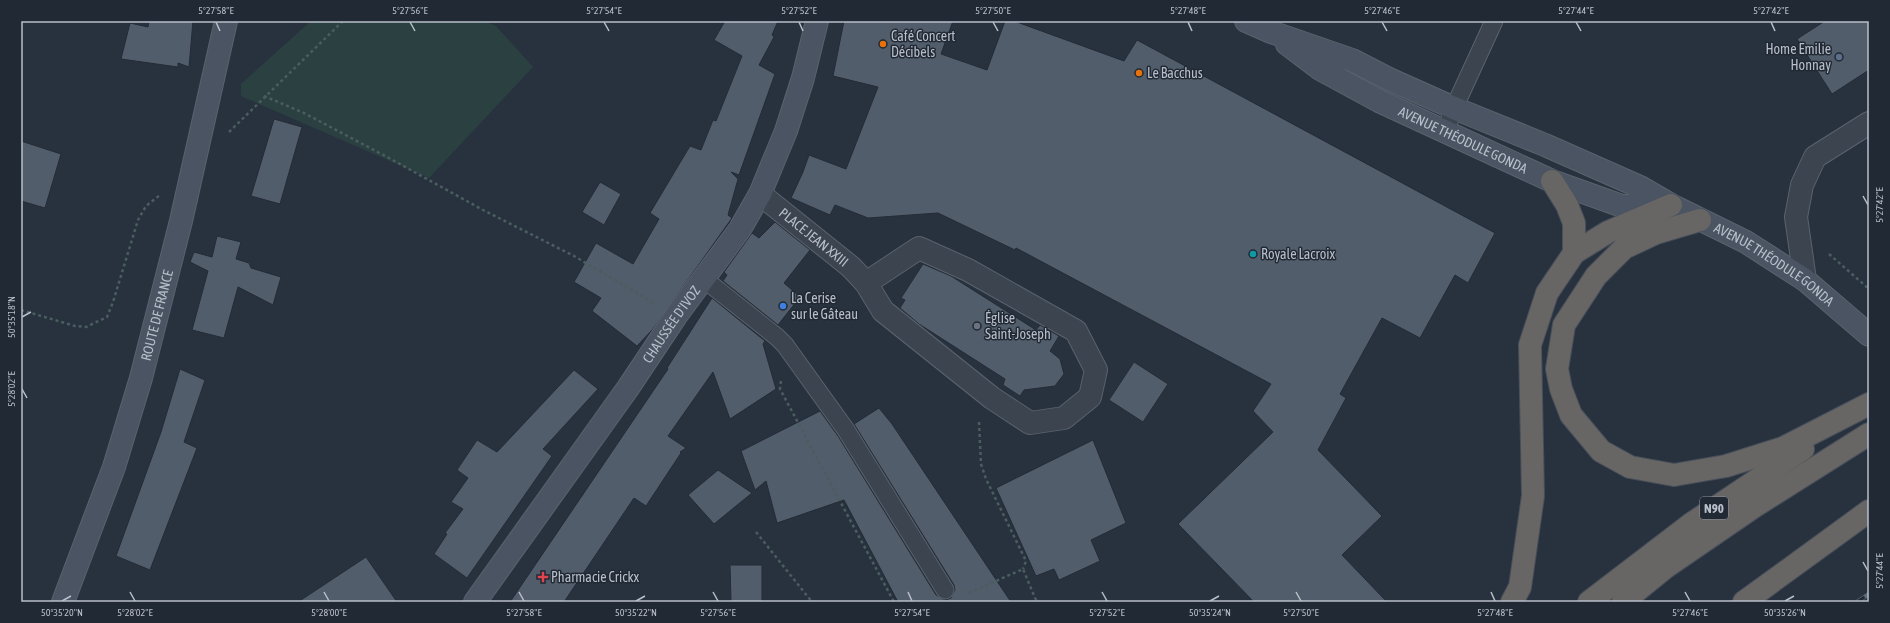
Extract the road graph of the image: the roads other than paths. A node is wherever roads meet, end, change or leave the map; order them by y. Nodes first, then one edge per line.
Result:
1 (226, 21) edge
2 (817, 21) edge
3 (1246, 21) edge
4 (1494, 21) edge
5 (1271, 32) junction
6 (1454, 108) junction
7 (1869, 123) edge
8 (1445, 132) junction
9 (1552, 181) junction
10 (760, 194) junction
11 (1671, 205) junction
12 (1700, 220) junction
13 (1574, 253) junction
14 (704, 279) junction
15 (1805, 280) junction
16 (866, 283) junction
17 (1869, 335) edge
18 (1869, 404) edge
19 (1842, 419) junction
20 (1869, 434) edge
21 (1869, 511) edge
22 (945, 590) dead end
23 (63, 602) edge
24 (475, 602) edge
25 (1512, 602) edge
26 (1589, 602) edge
27 (1623, 602) edge
28 (1744, 602) edge

1 - 23 main road, ROUTE DE FRANCE
2 - 10 main road, CHAUSSÉE D'IVOZ
3 - 5 main road, AVENUE THÉODULE GONDA
4 - 6 lane
5 - 6 main road, AVENUE THÉODULE GONDA
5 - 8 main road, AVENUE THÉODULE GONDA
6 - 8 lane
6 - 11 main road, AVENUE THÉODULE GONDA
7 - 15 street
8 - 9 main road, AVENUE THÉODULE GONDA
9 - 11 main road, AVENUE THÉODULE GONDA
9 - 13 highway
10 - 14 main road, CHAUSSÉE D'IVOZ
10 - 16 street, PLACE JEAN XXIII
11 - 12 main road, AVENUE THÉODULE GONDA
11 - 13 highway
12 - 15 main road, AVENUE THÉODULE GONDA
12 - 19 highway
13 - 25 highway
14 - 22 lane
14 - 24 main road, CHAUSSÉE D'IVOZ
15 - 17 main road, AVENUE THÉODULE GONDA
16 - 16 street, PLACE JEAN XXIII
18 - 19 highway, N90
19 - 26 highway, N90
20 - 27 highway, N90
21 - 28 highway

